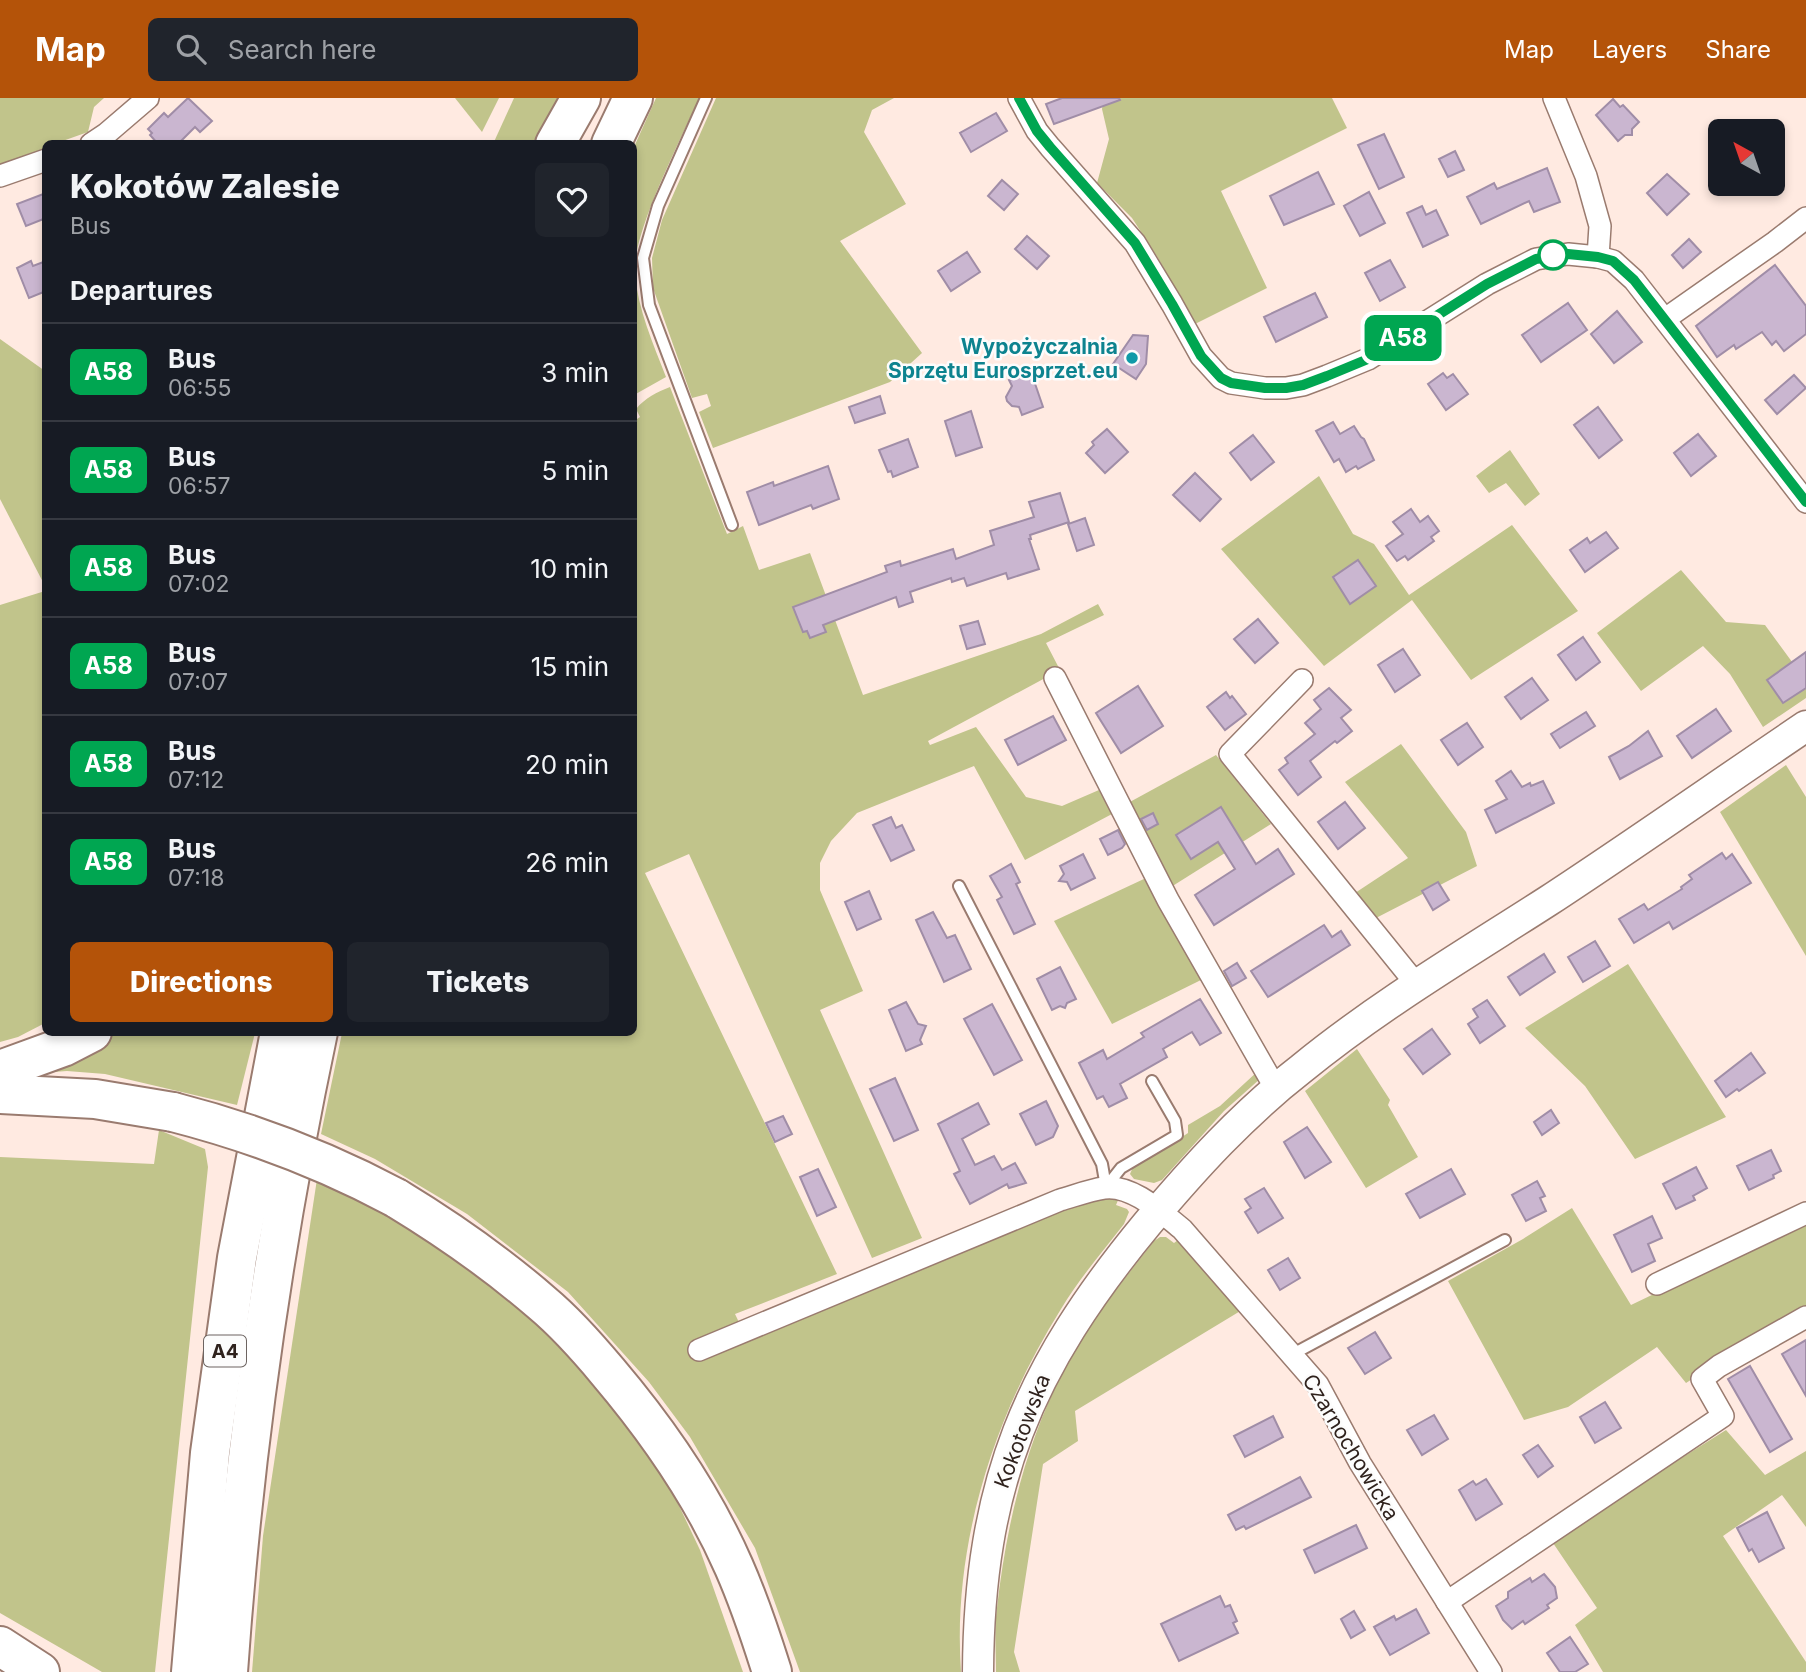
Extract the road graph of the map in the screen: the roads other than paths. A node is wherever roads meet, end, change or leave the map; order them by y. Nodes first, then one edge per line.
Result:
1 (148, 98) edge
2 (581, 98) edge
3 (592, 98) edge
4 (633, 98) edge
5 (706, 98) edge
6 (1019, 98) edge
7 (1554, 98) edge
8 (96, 140) edge
9 (557, 140) edge
10 (573, 140) edge
11 (613, 140) edge
12 (42, 161) edge
13 (0, 176) edge
14 (1806, 218) edge
15 (1598, 257) junction
16 (1665, 319) junction
17 (1806, 502) edge
18 (732, 525) dead end
19 (1055, 678) dead end
20 (1302, 680) dead end
21 (1806, 726) edge
22 (959, 886) dead end
23 (1417, 985) junction
24 (84, 1036) edge
25 (279, 1036) edge
26 (317, 1036) edge
27 (0, 1070) edge
28 (1152, 1081) dead end
29 (1276, 1089) junction
30 (0, 1094) edge
31 (1106, 1187) junction
32 (1806, 1213) edge
33 (1154, 1216) junction
34 (1505, 1240) dead end
35 (1657, 1284) dead end
36 (1806, 1317) edge
37 (699, 1350) dead end
38 (1293, 1354) junction
39 (1447, 1602) junction
40 (0, 1646) edge
41 (40, 1672) edge
42 (191, 1672) edge
43 (228, 1672) edge
44 (772, 1672) edge
45 (978, 1672) edge
46 (1491, 1672) edge

1 - 8 street
2 - 9 highway
3 - 10 highway
4 - 11 highway
5 - 18 lane
6 - 15 street
7 - 15 street
12 - 13 street
14 - 16 street
15 - 16 street
16 - 17 street
19 - 29 street
20 - 23 street
21 - 23 street, Kokotowska
22 - 31 lane
23 - 29 street, Kokotowska
24 - 27 highway
25 - 42 highway, A4
26 - 43 highway, A4
28 - 31 lane
29 - 33 street, Kokotowska
30 - 44 highway, bridge
31 - 33 street, Czarnochowicka
31 - 37 street
32 - 35 street
33 - 38 street, Czarnochowicka
33 - 45 street, Kokotowska
34 - 38 lane
36 - 39 street
38 - 39 street, Czarnochowicka
39 - 46 street, Czarnochowicka
40 - 41 highway

